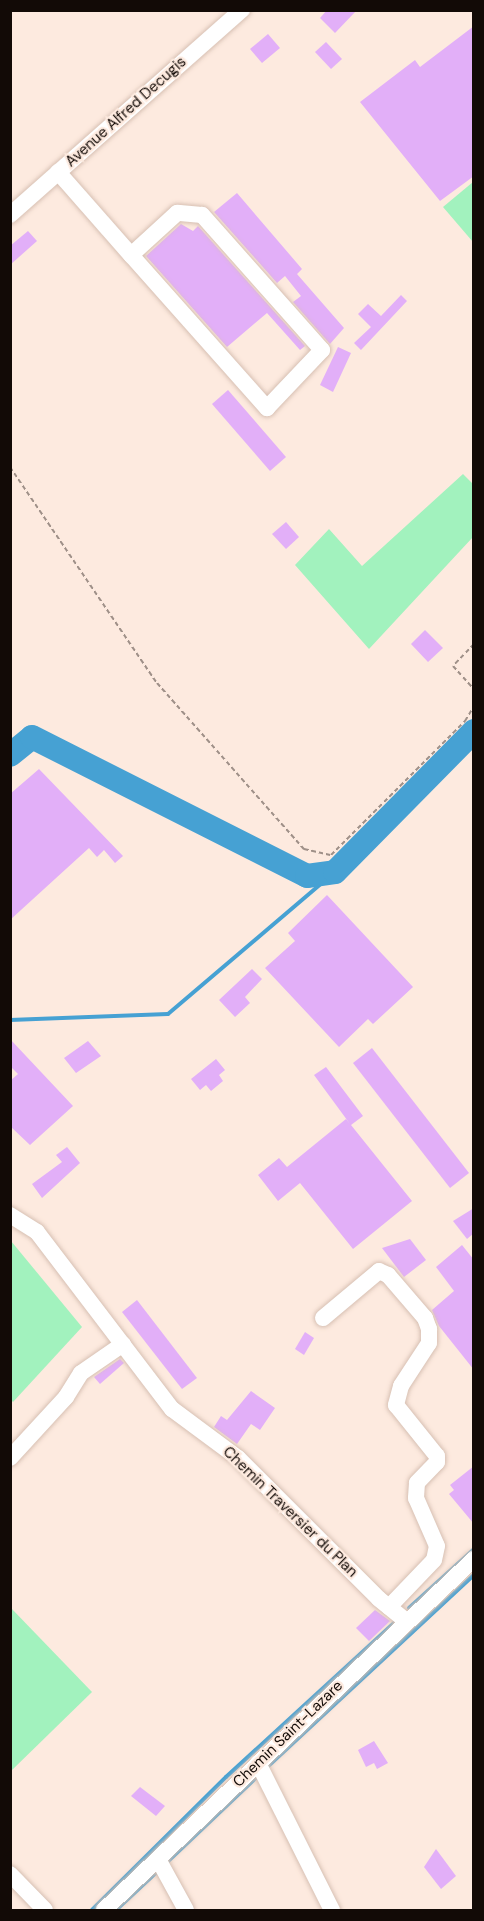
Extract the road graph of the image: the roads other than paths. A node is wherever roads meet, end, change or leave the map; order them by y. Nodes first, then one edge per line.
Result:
1 (243, 10) edge
2 (58, 172) junction
3 (10, 215) edge
4 (131, 255) junction
5 (10, 1215) edge
6 (323, 1318) dead end
7 (123, 1344) junction
8 (10, 1458) edge
9 (474, 1559) edge
10 (390, 1607) junction
11 (406, 1621) junction
12 (262, 1768) junction
13 (161, 1864) junction
14 (10, 1874) edge
15 (45, 1911) edge
16 (104, 1911) edge
17 (186, 1911) edge
18 (333, 1911) edge

1 - 2 street, Avenue Alfred Decugis
2 - 3 street, Avenue Alfred Decugis
2 - 4 street
4 - 4 street
5 - 7 street, Chemin Traversier du Plan
6 - 10 street
7 - 8 street
7 - 10 street, Chemin Traversier du Plan
9 - 11 street, Chemin Saint-Lazare
10 - 11 street, Chemin Traversier du Plan
11 - 12 street, Chemin Saint-Lazare
12 - 13 street, Chemin Saint-Lazare
12 - 18 street
13 - 16 street, Chemin Saint-Lazare
13 - 17 street
14 - 15 street

